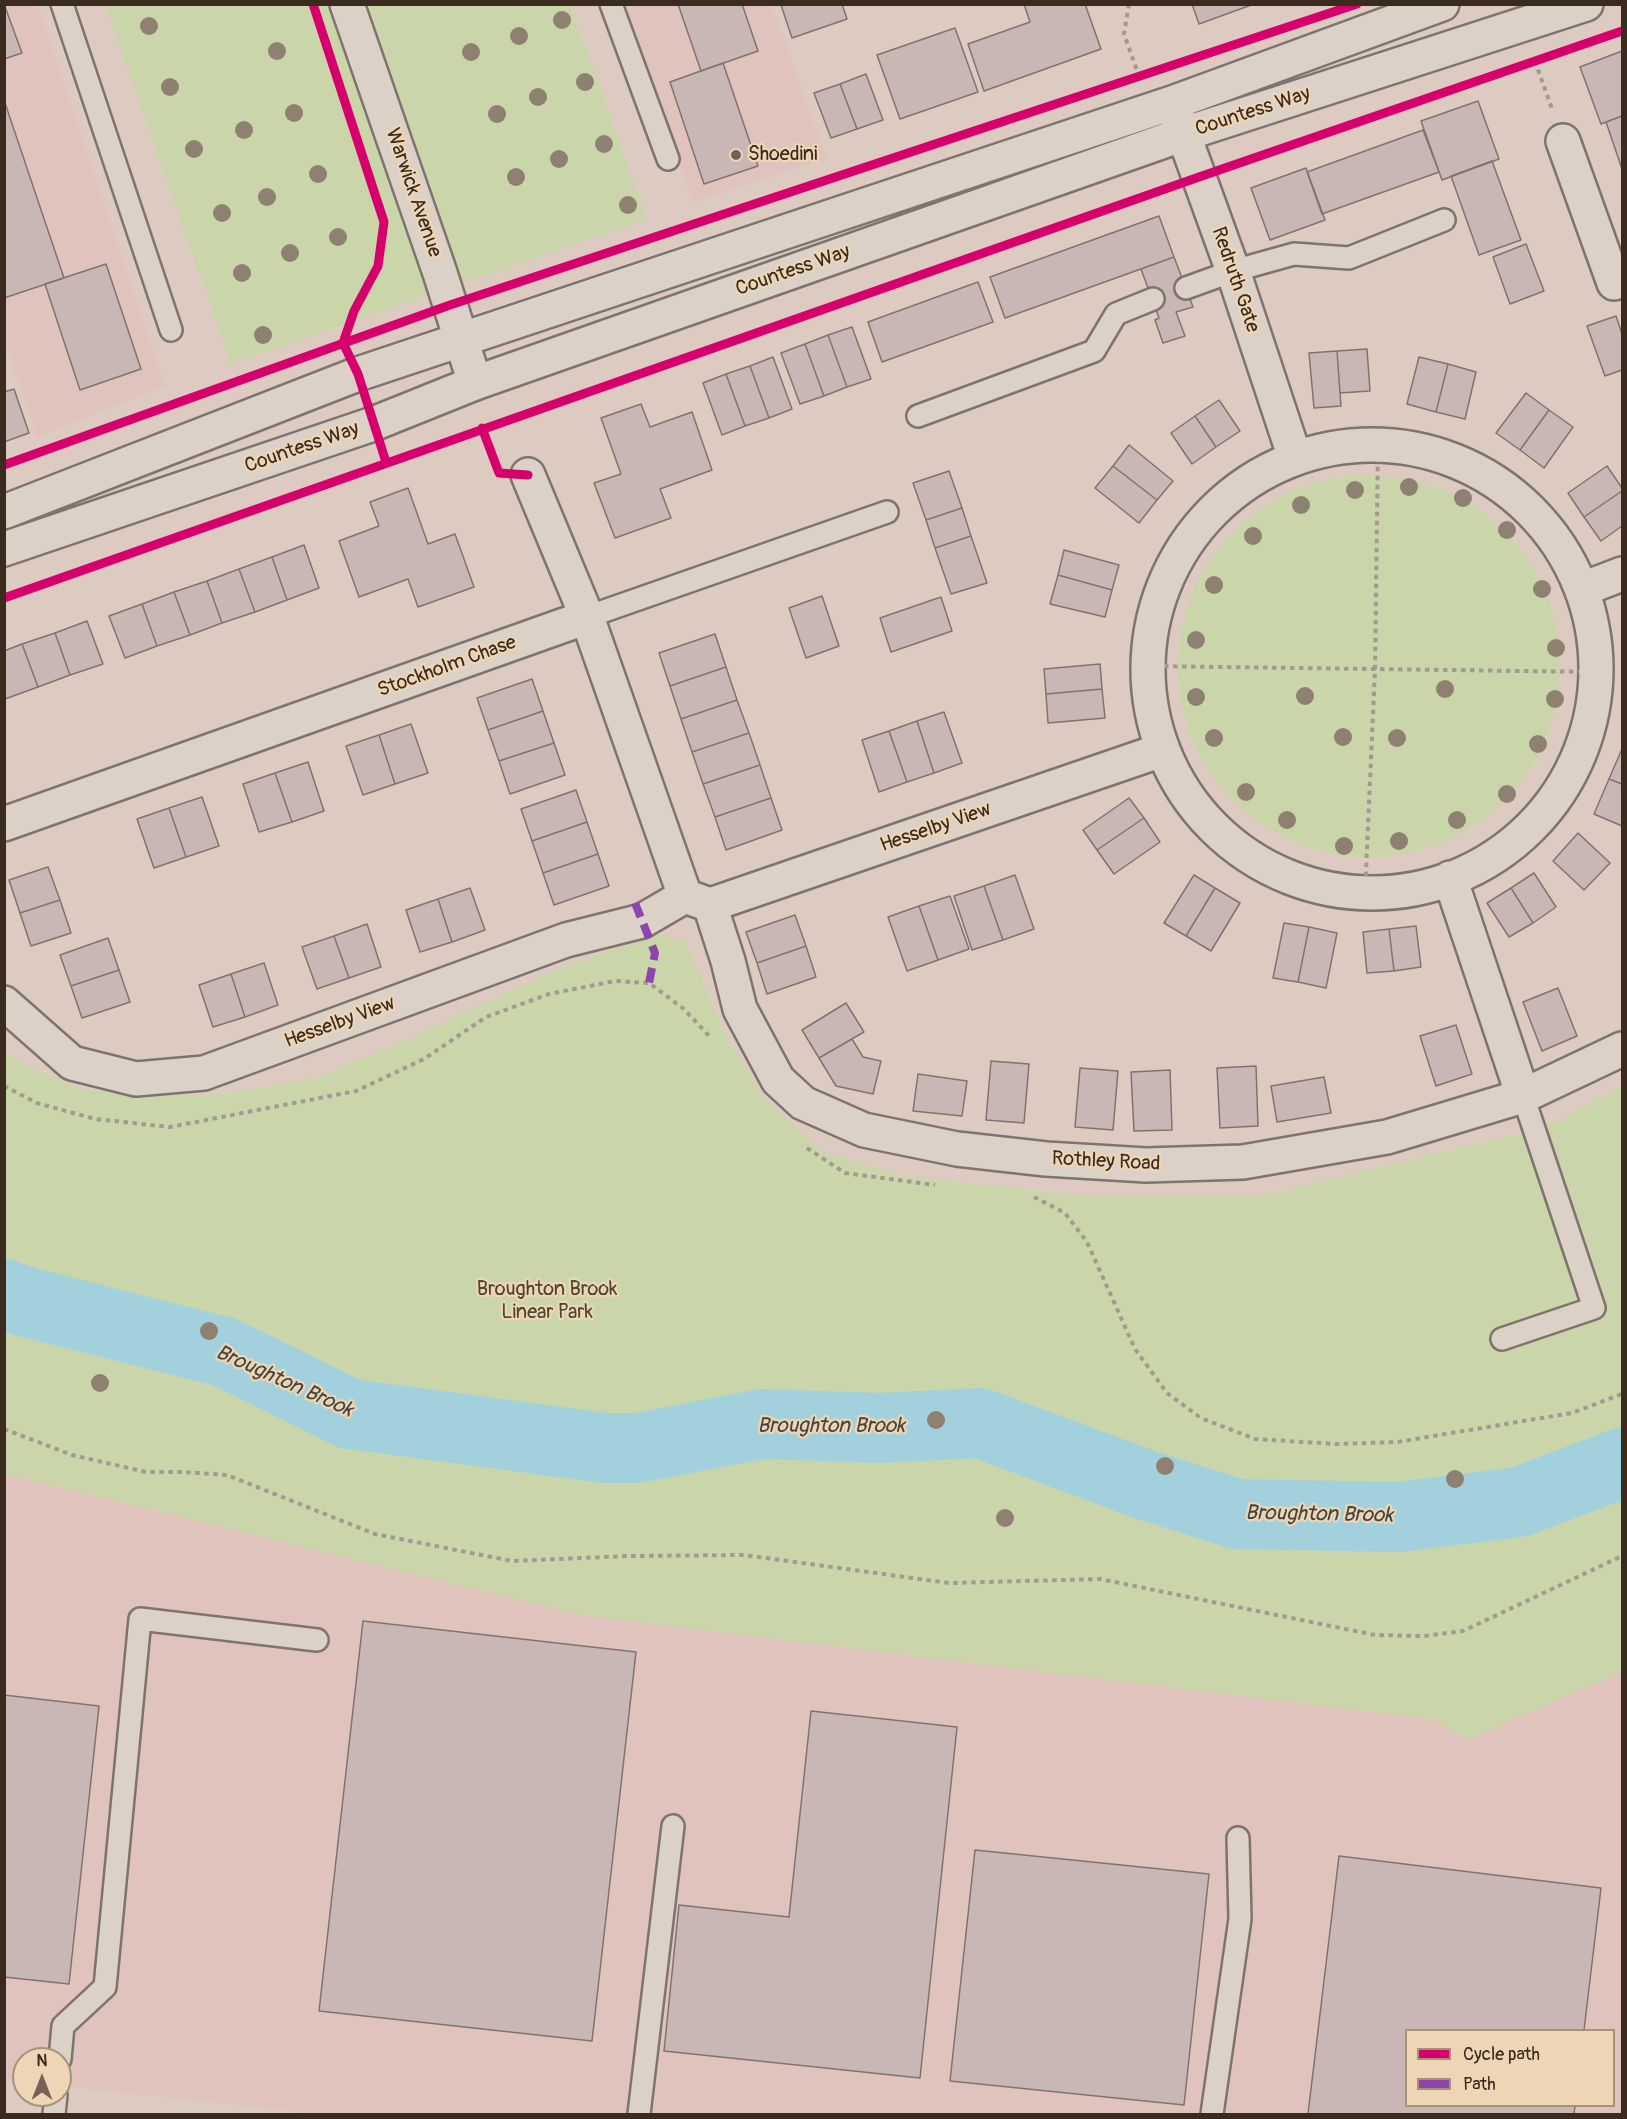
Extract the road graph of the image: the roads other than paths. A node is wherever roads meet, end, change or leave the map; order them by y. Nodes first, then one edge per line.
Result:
1 (62, 4) edge
2 (347, 4) edge
3 (611, 4) edge
4 (1442, 4) edge
5 (1586, 4) edge
6 (1172, 103) junction
7 (1184, 134) junction
8 (1563, 141) road end
9 (668, 159) dead end
10 (1444, 220) dead end
11 (1233, 271) junction
12 (1618, 281) edge
13 (1186, 288) dead end
14 (1153, 299) dead end
15 (171, 330) dead end
16 (461, 339) junction
17 (475, 383) junction
18 (918, 416) dead end
19 (1295, 458) junction
20 (528, 476) dead end
21 (4, 512) edge
22 (887, 512) dead end
23 (4, 549) edge
24 (1623, 574) edge
25 (1583, 589) junction
26 (587, 618) junction
27 (1162, 750) junction
28 (4, 824) edge
29 (1450, 878) junction
30 (698, 901) junction
31 (4, 1003) edge
32 (1623, 1049) edge
33 (1524, 1096) junction
34 (1502, 1339) dead end
35 (317, 1640) dead end
36 (673, 1826) dead end
37 (1238, 1838) dead end
38 (61, 2047) edge
39 (639, 2115) edge
40 (1212, 2115) edge

1 - 15 lane
2 - 16 street, Warwick Avenue
3 - 9 lane
4 - 6 street, Countess Way
5 - 7 street, Countess Way
6 - 7 street, Redruth Gate
6 - 16 street, Countess Way
7 - 11 street, Redruth Gate
7 - 17 street, Countess Way
8 - 12 street
10 - 11 lane
11 - 13 lane
11 - 19 street, Redruth Gate
14 - 18 lane
16 - 17 street, Warwick Avenue
16 - 21 street, Countess Way
17 - 23 street, Countess Way
19 - 25 street
19 - 27 street
20 - 26 street
22 - 26 lane
24 - 25 street
25 - 29 street
26 - 28 street, Stockholm Chase
26 - 30 street
27 - 29 street
27 - 30 street, Hesselby View
29 - 33 street
30 - 31 street, Hesselby View
30 - 33 street, Rothley Road
32 - 33 street, Rothley Road
33 - 34 lane
35 - 38 lane
36 - 39 lane
37 - 40 lane

